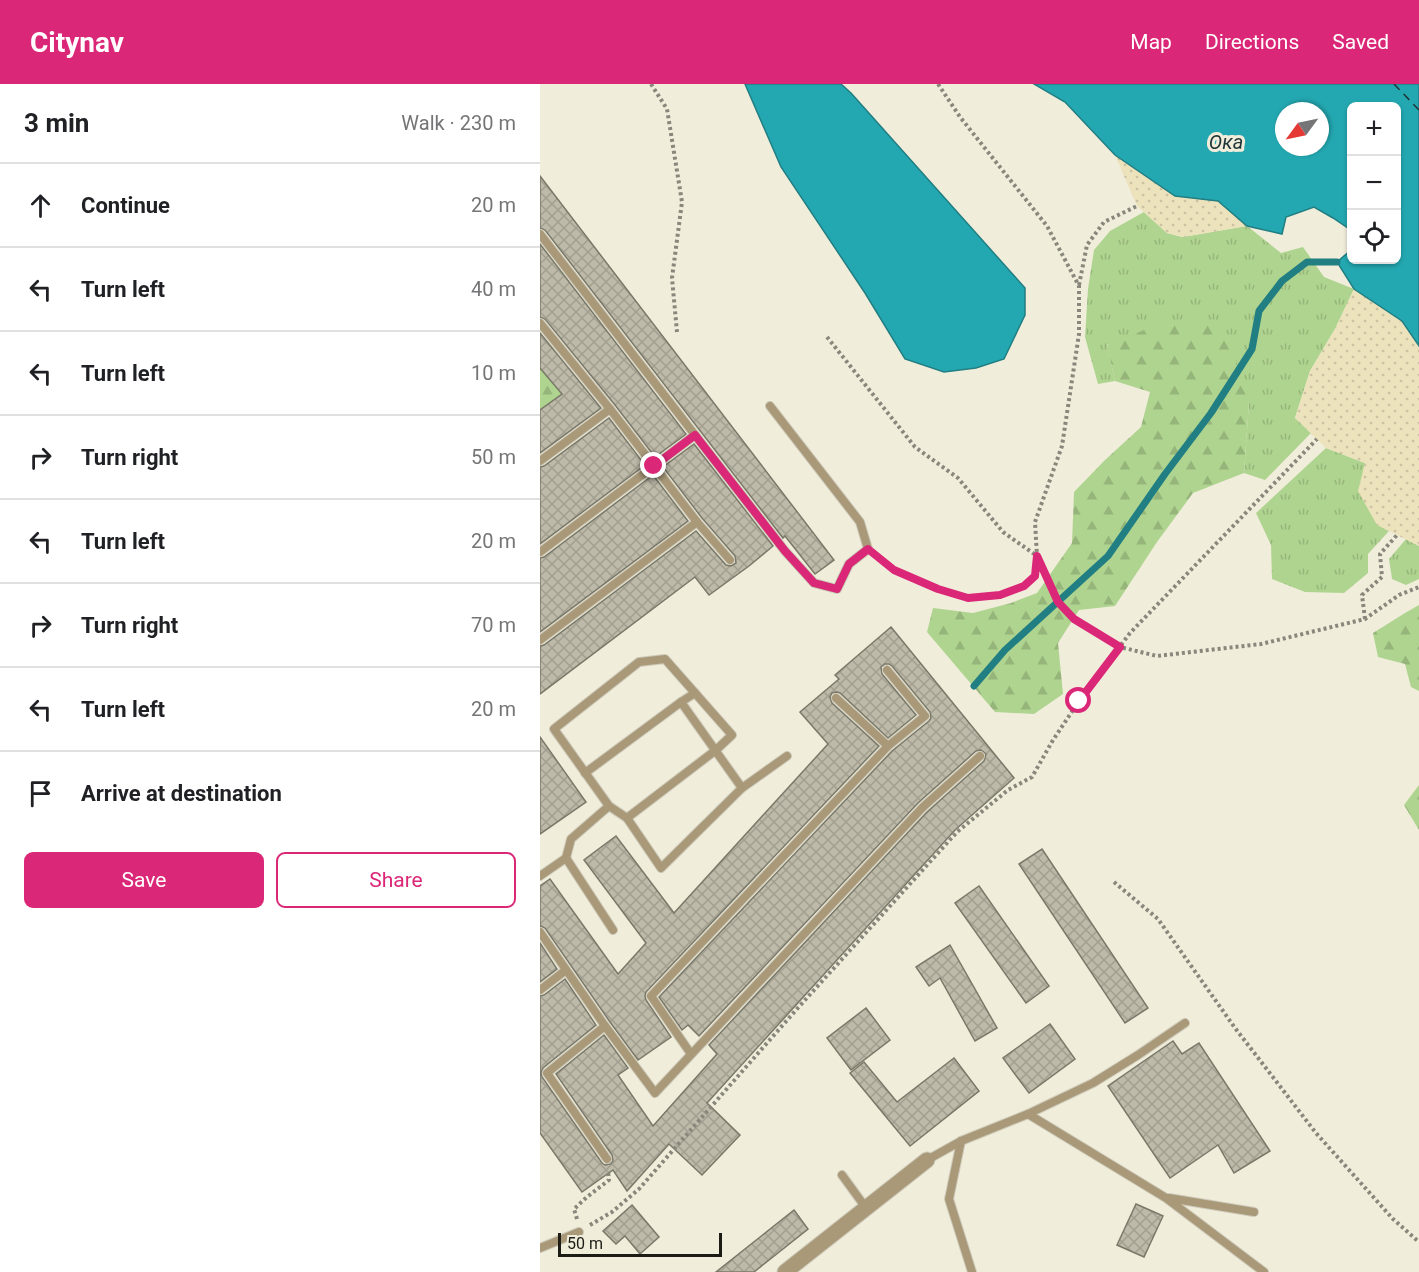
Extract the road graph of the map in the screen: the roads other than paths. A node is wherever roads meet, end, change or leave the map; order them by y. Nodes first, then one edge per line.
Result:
1 (540, 234) edge
2 (540, 322) edge
3 (770, 406) dead end
4 (610, 409) junction
5 (695, 435) junction
6 (540, 461) edge
7 (654, 466) junction
8 (697, 522) junction
9 (540, 552) edge
10 (730, 560) dead end
11 (540, 640) edge
12 (886, 670) dead end
13 (694, 693) junction
14 (836, 698) dead end
15 (681, 702) junction
16 (888, 746) junction
17 (716, 750) junction
18 (787, 756) dead end
19 (980, 756) dead end
20 (585, 773) junction
21 (742, 788) junction
22 (609, 807) junction
23 (627, 818) junction
24 (566, 858) junction
25 (540, 876) edge
26 (613, 930) dead end
27 (540, 932) edge
28 (566, 970) junction
29 (540, 990) edge
30 (1185, 1023) dead end
31 (605, 1026) junction
32 (691, 1054) junction
33 (1028, 1114) junction
34 (962, 1140) junction
35 (607, 1159) road end
36 (927, 1160) joint
37 (842, 1176) dead end
38 (1166, 1198) junction
39 (866, 1208) junction
40 (1254, 1212) dead end
41 (579, 1232) road end
42 (540, 1248) edge
43 (785, 1272) edge
44 (972, 1272) edge
45 (1263, 1272) edge

1 - 5 lane
2 - 4 lane
3 - 5 lane
4 - 6 lane
4 - 7 lane
5 - 7 lane
7 - 8 lane
7 - 9 lane
8 - 10 lane
8 - 11 lane
12 - 16 lane
13 - 15 lane
13 - 17 lane
13 - 20 lane
14 - 16 lane
15 - 17 lane
15 - 20 lane
16 - 32 lane
17 - 21 lane
17 - 23 lane
18 - 21 lane
19 - 32 lane
20 - 22 lane
21 - 23 lane
22 - 23 lane
22 - 24 lane
24 - 25 lane
24 - 26 lane
27 - 28 lane
28 - 29 lane
28 - 31 lane
30 - 33 lane
31 - 32 lane
31 - 35 lane
33 - 34 lane
33 - 38 lane
34 - 36 lane
34 - 44 lane
36 - 39 street
37 - 39 lane
38 - 40 lane
38 - 45 lane
39 - 43 street
41 - 42 lane

